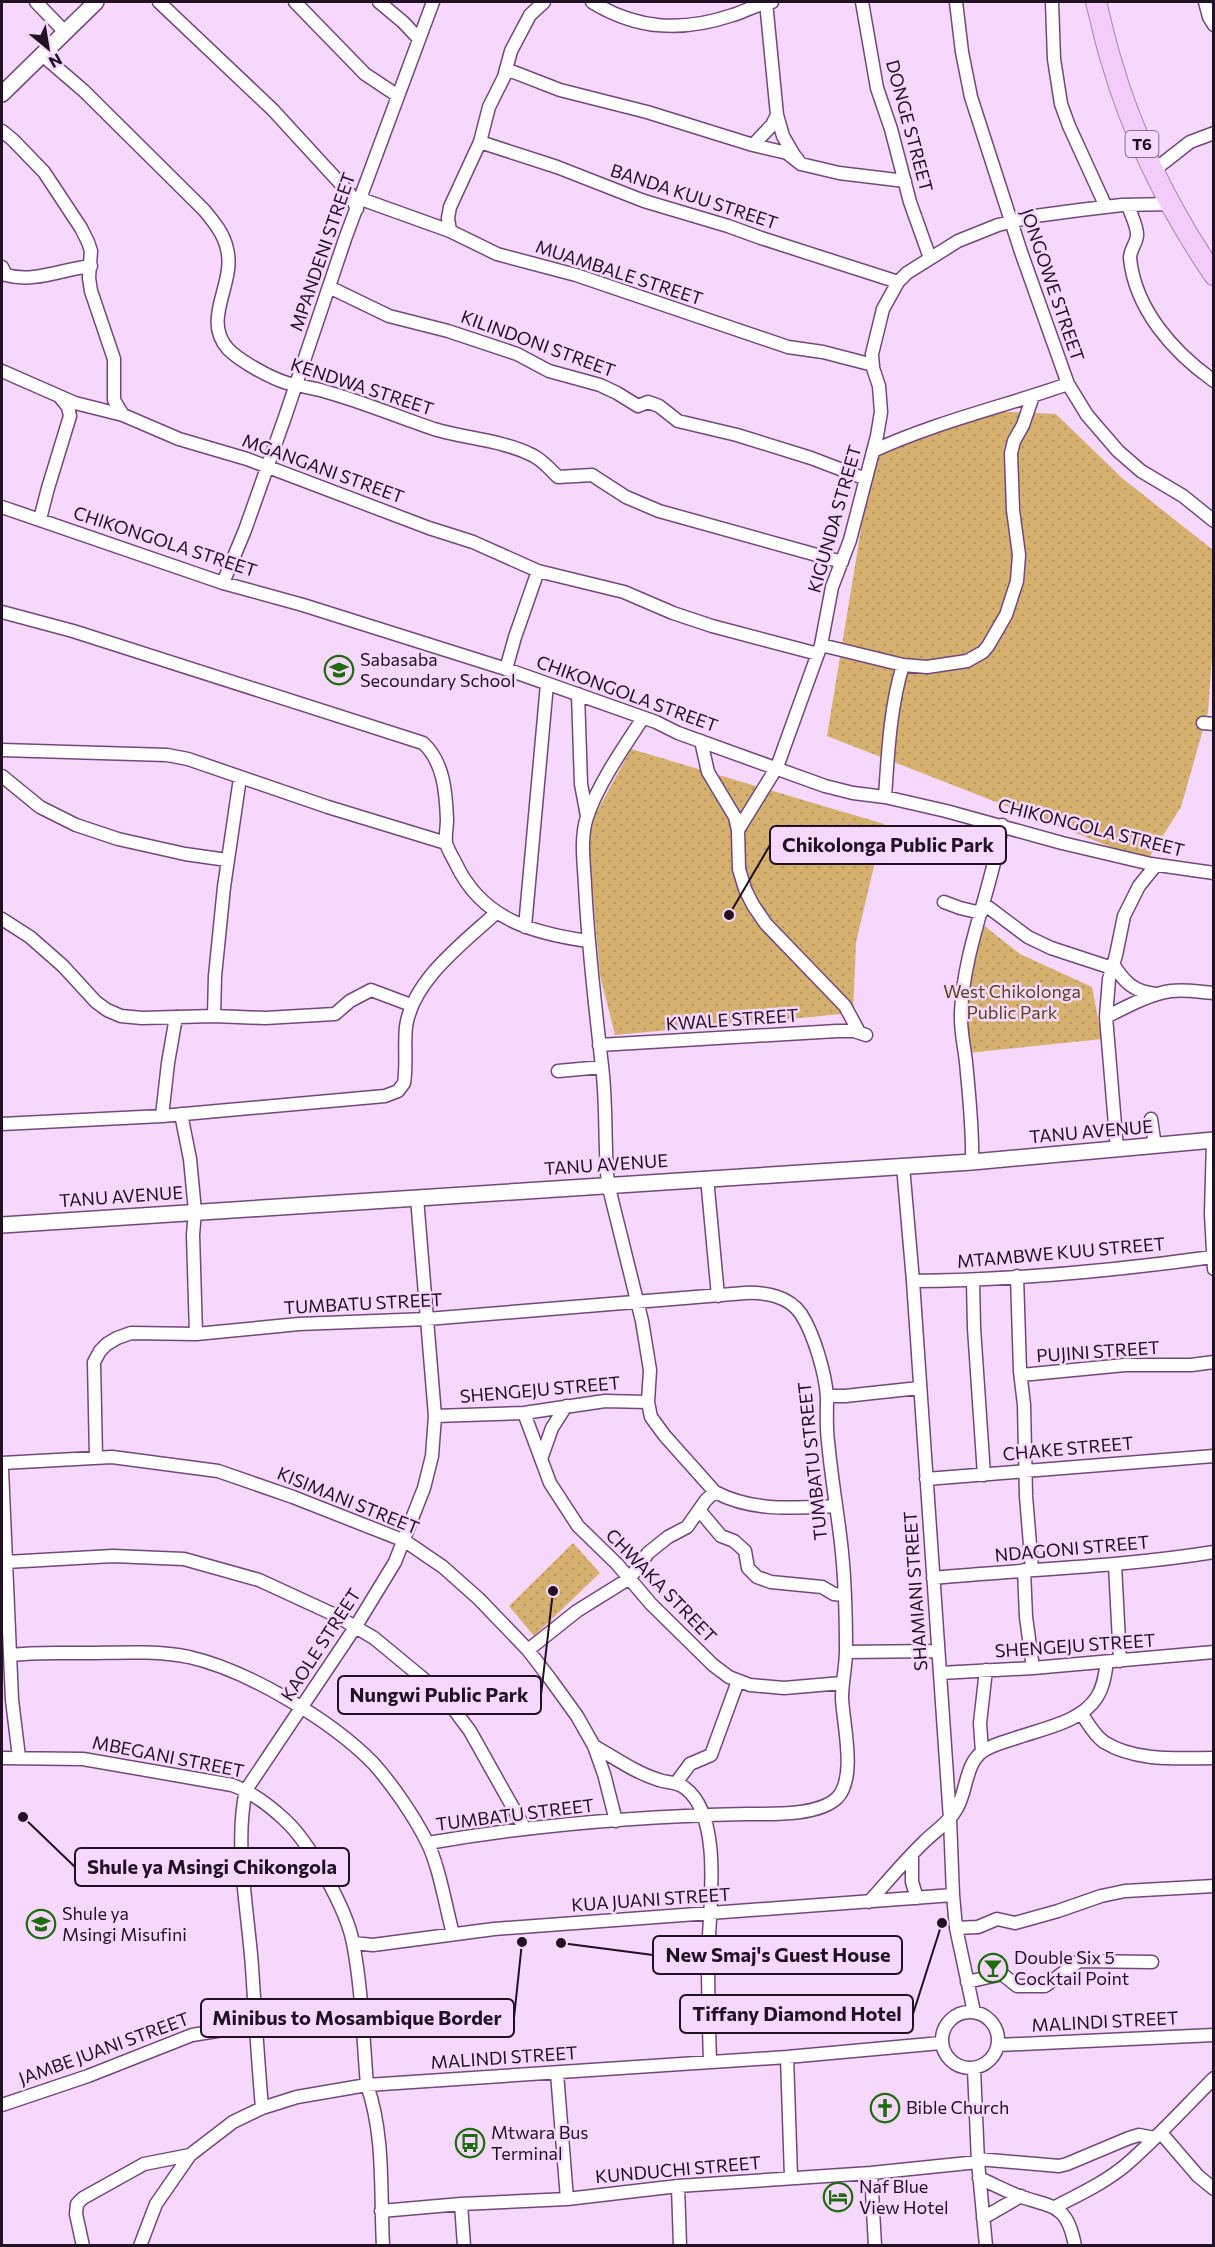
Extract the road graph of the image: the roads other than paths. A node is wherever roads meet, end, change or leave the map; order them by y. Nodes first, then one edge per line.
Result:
1 (36, 2) edge
2 (96, 2) edge
3 (159, 2) edge
4 (295, 2) edge
5 (379, 2) edge
6 (433, 2) edge
7 (544, 2) edge
8 (592, 2) edge
9 (766, 2) edge
10 (774, 2) edge
11 (862, 2) edge
12 (956, 2) edge
13 (1052, 2) edge
14 (1096, 2) edge
15 (1205, 2) edge
16 (1214, 25) edge
17 (65, 32) junction
18 (419, 39) junction
19 (41, 54) junction
20 (506, 69) junction
21 (2, 94) edge
22 (398, 96) junction
23 (777, 115) junction
24 (2, 131) edge
25 (1214, 133) edge
26 (480, 142) junction
27 (753, 146) junction
28 (801, 164) junction
29 (1153, 171) junction
30 (905, 181) junction
31 (359, 204) junction
32 (1171, 204) junction
33 (1128, 205) junction
34 (450, 207) junction
35 (1106, 207) junction
36 (1011, 222) junction
37 (426, 223) junction
38 (450, 231) junction
39 (930, 258) junction
40 (91, 266) junction
41 (2, 267) edge
42 (1214, 275) edge
43 (898, 282) junction
44 (329, 287) junction
45 (873, 365) junction
46 (2, 371) edge
47 (1214, 381) edge
48 (297, 384) junction
49 (1068, 384) junction
50 (1034, 396) junction
51 (60, 397) junction
52 (123, 415) junction
53 (873, 451) junction
54 (267, 468) junction
55 (866, 479) junction
56 (2, 507) edge
57 (40, 519) junction
58 (1214, 521) edge
59 (842, 562) junction
60 (538, 571) junction
61 (223, 583) junction
62 (2, 612) edge
63 (819, 649) junction
64 (903, 665) junction
65 (506, 669) junction
66 (547, 684) junction
67 (578, 694) junction
68 (643, 718) junction
69 (701, 741) junction
70 (2, 750) edge
71 (777, 767) junction
72 (2, 776) edge
73 (240, 778) junction
74 (885, 797) junction
75 (587, 816) junction
76 (1002, 825) junction
77 (738, 830) junction
78 (446, 843) junction
79 (227, 860) junction
80 (1156, 865) junction
81 (1214, 873) edge
82 (944, 902) dead end
83 (982, 908) junction
84 (496, 914) junction
85 (2, 919) edge
86 (525, 927) junction
87 (588, 940) junction
88 (1113, 966) junction
89 (1214, 993) edge
90 (1160, 995) junction
91 (411, 1005) junction
92 (214, 1016) junction
93 (176, 1017) junction
94 (1106, 1017) junction
95 (599, 1044) junction
96 (602, 1066) junction
97 (558, 1071) dead end
98 (181, 1114) junction
99 (162, 1116) junction
100 (1151, 1119) dead end
101 (2, 1124) edge
102 (1213, 1140) edge
103 (1155, 1146) junction
104 (1117, 1149) junction
105 (972, 1162) junction
106 (903, 1166) junction
107 (707, 1178) junction
108 (608, 1184) junction
109 (417, 1198) junction
110 (195, 1211) junction
111 (2, 1225) edge
112 (1213, 1263) edge
113 (1017, 1276) junction
114 (973, 1280) junction
115 (913, 1281) junction
116 (717, 1296) junction
117 (638, 1300) junction
118 (427, 1319) junction
119 (196, 1334) junction
120 (1214, 1362) edge
121 (1021, 1375) junction
122 (919, 1388) junction
123 (827, 1396) junction
124 (648, 1402) junction
125 (566, 1406) junction
126 (524, 1413) junction
127 (435, 1416) junction
128 (1214, 1456) edge
129 (96, 1458) junction
130 (541, 1460) junction
131 (2, 1463) edge
132 (2, 1469) edge
133 (1027, 1470) junction
134 (984, 1475) junction
135 (926, 1479) junction
136 (715, 1492) junction
137 (836, 1506) junction
138 (699, 1510) junction
139 (3, 1514) edge
140 (405, 1541) junction
141 (1214, 1552) edge
142 (6, 1562) junction
143 (1115, 1565) junction
144 (1028, 1570) junction
145 (630, 1578) junction
146 (933, 1578) junction
147 (843, 1595) junction
148 (356, 1626) junction
149 (528, 1650) junction
150 (937, 1651) junction
151 (846, 1652) junction
152 (1214, 1652) edge
153 (11, 1655) junction
154 (1120, 1661) junction
155 (1107, 1662) junction
156 (1033, 1668) junction
157 (986, 1670) junction
158 (940, 1673) junction
159 (738, 1682) junction
160 (842, 1683) junction
161 (7, 1698) edge
162 (301, 1708) junction
163 (1081, 1713) junction
164 (594, 1746) junction
165 (982, 1752) junction
166 (19, 1757) junction
167 (2, 1758) edge
168 (1214, 1758) edge
169 (676, 1783) junction
170 (246, 1790) junction
171 (704, 1815) junction
172 (950, 1819) junction
173 (616, 1821) junction
174 (525, 1829) junction
175 (428, 1843) junction
176 (912, 1855) junction
177 (1214, 1886) edge
178 (953, 1895) junction
179 (917, 1898) junction
180 (869, 1902) junction
181 (710, 1914) junction
182 (956, 1928) junction
183 (453, 1934) junction
184 (353, 1943) junction
185 (1152, 1962) dead end
186 (968, 1982) junction
187 (974, 2012) junction
188 (254, 2025) junction
189 (1214, 2035) edge
190 (941, 2043) junction
191 (999, 2045) junction
192 (787, 2057) junction
193 (710, 2062) junction
194 (974, 2069) junction
195 (558, 2073) junction
196 (1214, 2078) edge
197 (368, 2085) junction
198 (2, 2105) edge
199 (262, 2109) junction
200 (1158, 2135) junction
201 (190, 2155) junction
202 (978, 2160) junction
203 (871, 2173) junction
204 (790, 2177) junction
205 (979, 2178) junction
206 (678, 2186) junction
207 (1214, 2189) edge
208 (1021, 2196) junction
209 (567, 2199) junction
210 (461, 2204) junction
211 (1055, 2207) junction
212 (381, 2211) junction
213 (983, 2218) junction
214 (82, 2246) edge
215 (140, 2246) edge
216 (383, 2246) edge
217 (465, 2246) edge
218 (680, 2246) edge
219 (875, 2246) edge
220 (986, 2246) edge
221 (1075, 2246) edge

1 - 17 street
2 - 17 street
3 - 31 street
4 - 22 street
5 - 18 street
6 - 18 street, MPANDENI STREET
7 - 20 street
8 - 9 street
9 - 10 street
9 - 23 street
11 - 30 street, DONGE STREET
12 - 36 street, JONGOWE STREET
13 - 35 street
14 - 29 highway, T6
15 - 16 street
17 - 19 street
18 - 22 street, MPANDENI STREET
19 - 21 street
19 - 48 street, KENDWA STREET
20 - 26 street
20 - 27 street
22 - 31 street, MPANDENI STREET
23 - 27 street
23 - 28 street
24 - 40 street
25 - 29 street
26 - 34 street
26 - 43 street, BANDA KUU STREET
27 - 28 street
28 - 30 street
29 - 32 highway, T6
30 - 39 street, DONGE STREET
31 - 37 street, MUAMBALE STREET
31 - 44 street, MPANDENI STREET
32 - 33 street, KIGUNDA STREET
32 - 42 highway, T6
33 - 35 street, KIGUNDA STREET
33 - 47 street
34 - 37 street
34 - 38 street
35 - 36 street, KIGUNDA STREET
36 - 39 street, KIGUNDA STREET
36 - 49 street, JONGOWE STREET
37 - 38 street, MUAMBALE STREET
38 - 45 street, MUAMBALE STREET
39 - 43 street, KIGUNDA STREET
40 - 41 street
40 - 52 street
43 - 45 street, KIGUNDA STREET
44 - 48 street, MPANDENI STREET
44 - 55 street, KILINDONI STREET
45 - 53 street, KIGUNDA STREET
46 - 51 street, MGANGANI STREET
48 - 54 street, MPANDENI STREET
48 - 59 street, KENDWA STREET
49 - 50 street
49 - 58 street, JONGOWE STREET
50 - 53 street
50 - 64 street, MGANGANI STREET
51 - 52 street, MGANGANI STREET
51 - 57 street
52 - 54 street, MGANGANI STREET
53 - 55 street, KIGUNDA STREET
54 - 60 street, MGANGANI STREET
54 - 61 street, MPANDENI STREET
55 - 59 street, KIGUNDA STREET
56 - 57 street, CHIKONGOLA STREET
57 - 61 street, CHIKONGOLA STREET
59 - 63 street, KIGUNDA STREET
60 - 63 street, MGANGANI STREET
60 - 65 street
61 - 65 street, CHIKONGOLA STREET
62 - 78 street
63 - 64 street, MGANGANI STREET
63 - 71 street, KIGUNDA STREET
64 - 74 street
65 - 66 street, CHIKONGOLA STREET
66 - 67 street, CHIKONGOLA STREET
66 - 86 street
67 - 68 street, CHIKONGOLA STREET
67 - 75 street
68 - 69 street, CHIKONGOLA STREET
68 - 75 street
69 - 71 street, CHIKONGOLA STREET
69 - 77 street
70 - 73 street
71 - 74 street, CHIKONGOLA STREET
71 - 77 street, KIGUNDA STREET
72 - 79 street
73 - 78 street
73 - 79 street
74 - 76 street, CHIKONGOLA STREET
75 - 87 street
76 - 80 street, CHIKONGOLA STREET
76 - 83 street
77 - 95 street, KWALE STREET
78 - 84 street
79 - 92 street
80 - 81 street, CHIKONGOLA STREET
80 - 88 street
82 - 83 street
83 - 88 street
83 - 105 street
84 - 86 street
84 - 91 street
85 - 93 street
86 - 87 street
87 - 95 street
88 - 90 street
88 - 94 street
89 - 90 street
90 - 94 street
91 - 92 street
91 - 98 street
92 - 93 street
93 - 99 street
94 - 104 street
95 - 96 street
96 - 97 street
96 - 108 street
98 - 99 street
98 - 110 street
99 - 101 street
100 - 103 street
102 - 103 street, TANU AVENUE
102 - 112 street
103 - 104 street, TANU AVENUE
104 - 105 street, TANU AVENUE
105 - 106 street, TANU AVENUE
106 - 107 street, TANU AVENUE
106 - 115 street, SHAMIANI STREET
107 - 108 street, TANU AVENUE
107 - 116 street
108 - 109 street, TANU AVENUE
108 - 117 street
109 - 110 street, TANU AVENUE
109 - 118 street, KAOLE STREET
110 - 111 street, TANU AVENUE
110 - 119 street
112 - 113 street, MTAMBWE KUU STREET
113 - 114 street, MTAMBWE KUU STREET
113 - 121 street
114 - 115 street, MTAMBWE KUU STREET
114 - 134 street
115 - 122 street, SHAMIANI STREET
116 - 117 street, TUMBATU STREET
116 - 123 street, TUMBATU STREET
117 - 118 street, TUMBATU STREET
117 - 124 street
118 - 119 street, TUMBATU STREET
118 - 127 street, KAOLE STREET
119 - 129 street, TUMBATU STREET
120 - 121 street, PUJINI STREET
121 - 133 street
122 - 123 street
122 - 135 street, SHAMIANI STREET
123 - 137 street, TUMBATU STREET
124 - 125 street, SHENGEJU STREET
124 - 136 street
125 - 126 street, SHENGEJU STREET
125 - 130 street
126 - 127 street, SHENGEJU STREET
126 - 130 street, CHWAKA STREET
127 - 140 street, KAOLE STREET
128 - 133 street, CHAKE STREET
129 - 131 street, KISIMANI STREET
129 - 140 street, KISIMANI STREET
130 - 145 street, CHWAKA STREET
132 - 139 street
133 - 134 street, CHAKE STREET
133 - 144 street
134 - 135 street, CHAKE STREET
135 - 146 street, SHAMIANI STREET
136 - 137 street
136 - 138 street
137 - 147 street, TUMBATU STREET
138 - 145 street
138 - 147 street
139 - 142 street
140 - 148 street, KAOLE STREET
140 - 149 street, KISIMANI STREET
141 - 143 street, NDAGONI STREET
142 - 148 street
142 - 153 street
143 - 144 street, NDAGONI STREET
143 - 154 street
144 - 146 street, NDAGONI STREET
144 - 156 street
145 - 149 street
145 - 159 street, CHWAKA STREET
146 - 150 street, SHAMIANI STREET
147 - 151 street, TUMBATU STREET
148 - 162 street, KAOLE STREET
148 - 174 street
149 - 164 street, KISIMANI STREET
150 - 151 street
150 - 158 street, SHAMIANI STREET
151 - 160 street, TUMBATU STREET
152 - 154 street, SHENGEJU STREET
153 - 161 street
153 - 162 street
154 - 155 street, SHENGEJU STREET
155 - 156 street, SHENGEJU STREET
155 - 163 street
156 - 157 street, SHENGEJU STREET
157 - 158 street, SHENGEJU STREET
157 - 165 street
158 - 172 street, SHAMIANI STREET
159 - 160 street, CHWAKA STREET
159 - 169 street
160 - 171 street, TUMBATU STREET
161 - 166 street
162 - 170 street, KAOLE STREET
162 - 175 street
163 - 165 street
163 - 168 street
164 - 169 street
164 - 173 street, KISIMANI STREET
165 - 172 street
166 - 167 street, MBEGANI STREET
166 - 170 street, MBEGANI STREET
169 - 171 street
170 - 184 street, MBEGANI STREET
170 - 188 street, KAOLE STREET
171 - 173 street, TUMBATU STREET
171 - 181 street
172 - 176 street
172 - 178 street, SHAMIANI STREET
173 - 174 street, TUMBATU STREET
174 - 175 street, TUMBATU STREET
175 - 183 street
176 - 179 street
176 - 180 street
177 - 182 street
178 - 179 street, KUA JUANI STREET
178 - 182 street, SHAMIANI STREET
179 - 180 street, KUA JUANI STREET
180 - 181 street, KUA JUANI STREET
181 - 183 street, KUA JUANI STREET
181 - 193 street
182 - 186 street, SHAMIANI STREET
183 - 184 street, KUA JUANI STREET
184 - 197 street, MBEGANI STREET
185 - 186 street
186 - 187 street, SHAMIANI STREET
187 - 190 street
187 - 191 street
188 - 198 street, JAMBE JUANI STREET
188 - 199 street, KAOLE STREET
189 - 191 street, MALINDI STREET
190 - 192 street, MALINDI STREET
190 - 194 street
191 - 194 street
192 - 193 street, MALINDI STREET
192 - 204 street
193 - 195 street, MALINDI STREET
194 - 202 street
195 - 197 street, MALINDI STREET
195 - 209 street
196 - 200 street
197 - 199 street, MALINDI STREET
197 - 212 street, MBEGANI STREET
199 - 201 street, MALINDI STREET
200 - 202 street, KUNDUCHI STREET
200 - 207 street
200 - 211 street
201 - 214 street
201 - 215 street, MALINDI STREET
202 - 203 street, KUNDUCHI STREET
202 - 205 street
203 - 204 street, KUNDUCHI STREET
203 - 219 street
204 - 206 street, KUNDUCHI STREET
205 - 208 street
205 - 213 street
206 - 209 street, KUNDUCHI STREET
206 - 218 street
208 - 211 street
208 - 213 street
209 - 210 street, KUNDUCHI STREET
210 - 212 street, KUNDUCHI STREET
210 - 217 street
211 - 221 street
212 - 216 street, MBEGANI STREET
213 - 220 street

